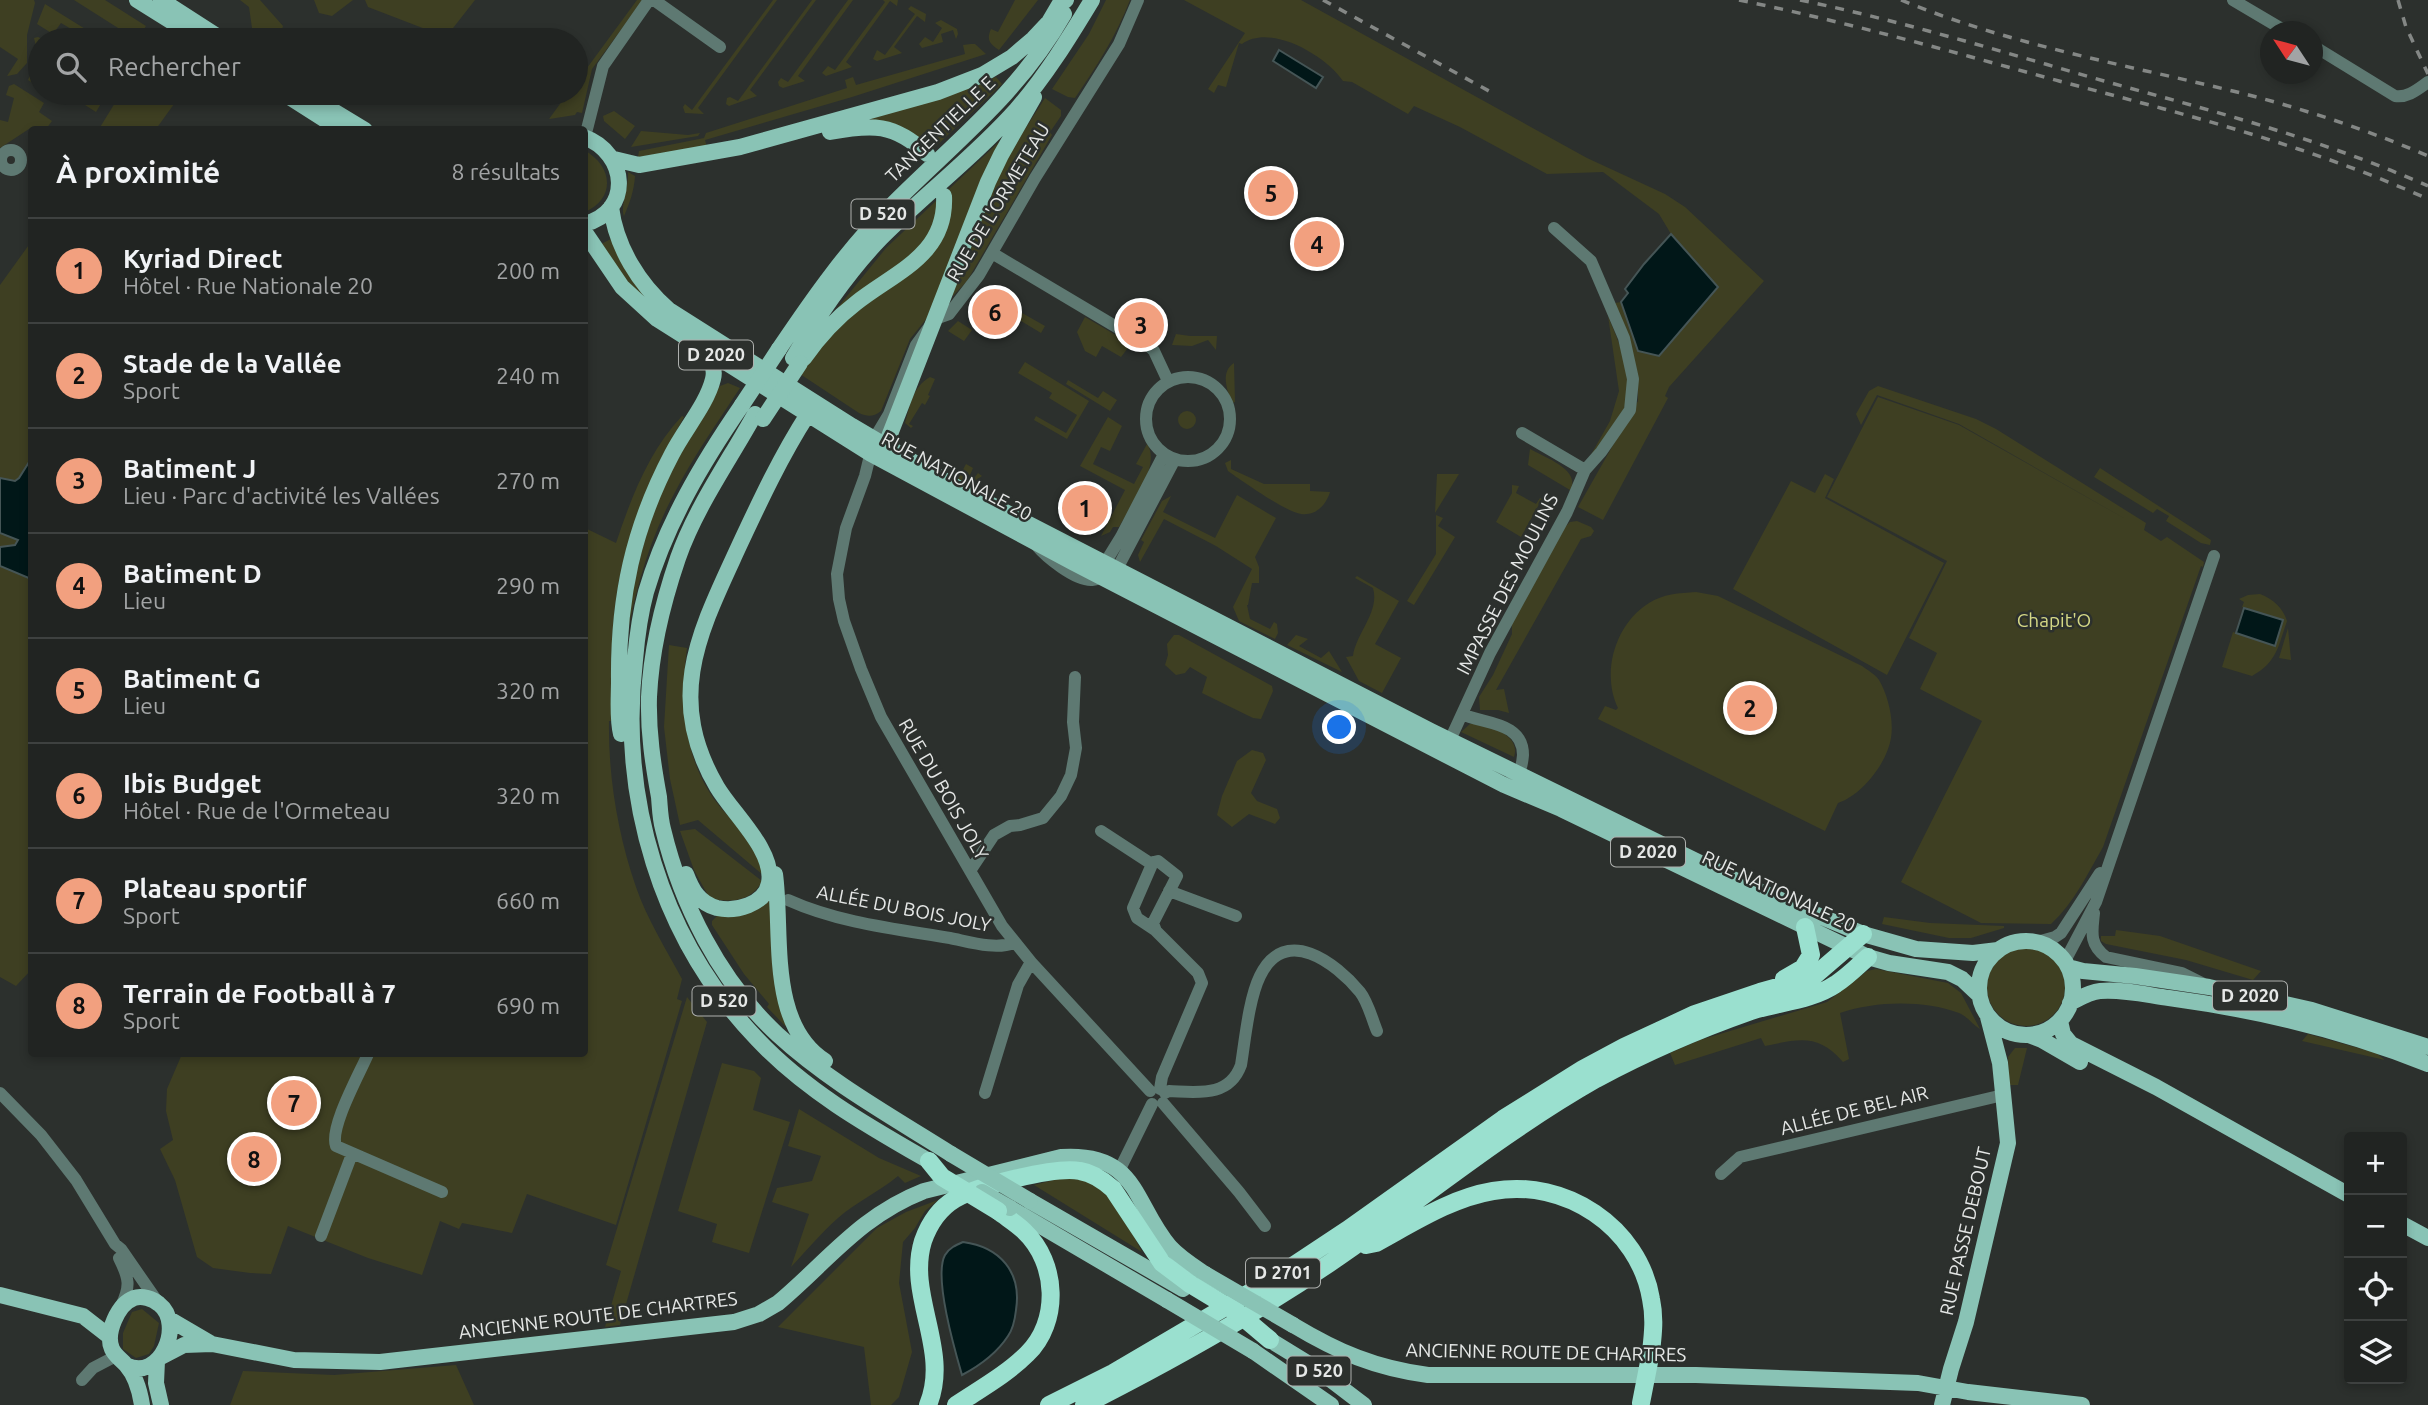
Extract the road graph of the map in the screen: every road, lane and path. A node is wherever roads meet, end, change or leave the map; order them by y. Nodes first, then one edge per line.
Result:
1 (137, 0) edge
2 (162, 0) edge
3 (652, 0) edge
4 (1066, 0) edge
5 (1073, 0) edge
6 (1092, 0) edge
7 (1138, 0) edge
8 (2233, 0) edge
9 (2268, 21) edge
10 (182, 28) edge
11 (205, 28) edge
12 (720, 47) dead end
13 (2323, 52) edge
14 (1042, 64) junction
15 (2428, 82) edge
16 (302, 105) edge
17 (324, 105) edge
18 (1023, 110) junction
19 (335, 126) edge
20 (358, 126) edge
21 (588, 126) edge
22 (588, 139) edge
23 (740, 147) junction
24 (927, 154) dead end
25 (614, 159) junction
26 (944, 196) dead end
27 (611, 207) junction
28 (588, 222) edge
29 (1554, 228) dead end
30 (588, 237) edge
31 (992, 253) junction
32 (935, 319) junction
33 (684, 336) junction
34 (791, 357) junction
35 (1168, 381) junction
36 (753, 413) junction
37 (808, 414) junction
38 (1522, 433) dead end
39 (877, 447) junction
40 (1170, 457) junction
41 (1585, 470) junction
42 (2214, 556) dead end
43 (1108, 570) junction
44 (1076, 677) dead end
45 (1462, 714) junction
46 (1427, 737) junction
47 (1450, 740) junction
48 (632, 759) junction
49 (1519, 774) junction
50 (1504, 785) junction
51 (659, 798) junction
52 (727, 801) junction
53 (1101, 831) dead end
54 (2110, 858) junction
55 (1153, 862) junction
56 (970, 871) junction
57 (1169, 891) junction
58 (788, 900) dead end
59 (2096, 902) junction
60 (1236, 916) dead end
61 (1805, 927) junction
62 (1156, 931) junction
63 (1863, 934) junction
64 (2037, 942) junction
65 (1014, 943) junction
66 (1847, 947) junction
67 (1998, 950) junction
68 (1868, 957) junction
69 (1031, 962) junction
70 (2066, 964) junction
71 (2209, 987) junction
72 (1760, 992) junction
73 (1979, 995) junction
74 (2070, 1003) junction
75 (1988, 1017) junction
76 (2060, 1021) junction
77 (1377, 1031) dead end
78 (2023, 1035) junction
79 (2428, 1047) edge
80 (367, 1057) edge
81 (2000, 1063) junction
82 (2428, 1064) edge
83 (840, 1085) junction
84 (0, 1093) edge
85 (985, 1093) dead end
86 (2167, 1094) junction
87 (2003, 1095) junction
88 (1158, 1096) junction
89 (352, 1154) junction
90 (929, 1161) joint
91 (1119, 1171) junction
92 (1721, 1174) dead end
93 (442, 1192) dead end
94 (2344, 1192) edge
95 (1004, 1210) junction
96 (1265, 1226) dead end
97 (2407, 1227) edge
98 (321, 1236) dead end
99 (2428, 1238) edge
100 (115, 1244) junction
101 (1351, 1248) junction
102 (1193, 1282) junction
103 (0, 1295) edge
104 (160, 1304) junction
105 (120, 1309) junction
106 (83, 1316) junction
107 (169, 1319) junction
108 (110, 1337) junction
109 (1270, 1340) joint
110 (212, 1345) junction
111 (159, 1359) junction
112 (121, 1360) junction
113 (82, 1380) dead end
114 (1945, 1388) junction
115 (1641, 1404) edge
116 (142, 1405) edge
117 (161, 1405) edge
118 (928, 1405) edge
119 (956, 1405) edge
120 (1049, 1405) edge
121 (1084, 1405) edge
122 (1332, 1405) edge
123 (1364, 1405) edge
124 (1942, 1405) edge
125 (2082, 1405) edge

1 - 10 main road
2 - 11 main road
3 - 12 street
3 - 21 street
4 - 23 main road
5 - 14 main road, TANGENTIELLE E / D 520
6 - 14 main road
7 - 31 street, RUE DE L'ORMETEAU
8 - 9 street
13 - 15 street
14 - 18 main road
14 - 34 main road, TANGENTIELLE E / D 520
16 - 19 main road
17 - 20 main road
18 - 32 main road
18 - 34 main road, D 520
22 - 25 main road
23 - 24 main road
23 - 25 main road
25 - 27 main road, RUE NATIONALE 20 / D 2020
26 - 34 main road
27 - 28 main road
27 - 39 main road, RUE NATIONALE 20 / D 2020
29 - 41 street, IMPASSE DES MOULINS
30 - 33 main road, RUE NATIONALE 20 / D 2020
31 - 32 street, RUE DE L'ORMETEAU
31 - 35 street
32 - 39 main road
33 - 37 main road, RUE NATIONALE 20 / D 2020
33 - 48 main road
34 - 36 main road, D 520
35 - 40 street
35 - 40 street
36 - 48 main road, D 520
36 - 51 main road, D 520
37 - 39 main road, RUE NATIONALE 20 / D 2020
37 - 52 main road
38 - 41 street
39 - 43 main road, RUE NATIONALE 20 / D 2020
39 - 43 main road, RUE NATIONALE 20 / D 2020
39 - 56 street, RUE DU BOIS JOLY
40 - 43 street
41 - 45 street, IMPASSE DES MOULINS
42 - 54 street
43 - 46 main road, RUE NATIONALE 20 / D 2020
44 - 56 street
45 - 47 street, IMPASSE DES MOULINS
45 - 49 street
46 - 47 main road, RUE NATIONALE 20
46 - 50 main road, RUE NATIONALE 20 / D 2020
47 - 49 main road, RUE NATIONALE 20 / D 2020
48 - 90 main road, D 520
49 - 50 street
49 - 63 main road, RUE NATIONALE 20 / D 2020
50 - 61 main road, RUE NATIONALE 20 / D 2020
51 - 52 main road
51 - 83 main road, D 520
52 - 83 main road
53 - 55 street
54 - 59 street
54 - 64 street
55 - 57 street
55 - 62 street
56 - 65 street, RUE DU BOIS JOLY
57 - 60 street
57 - 62 street
58 - 65 street, ALLÉE DU BOIS JOLY
59 - 70 street
59 - 71 street
61 - 66 main road, RUE NATIONALE 20 / D 2020
61 - 72 highway, D 2701
62 - 88 street
63 - 66 highway, D 2701
63 - 67 main road, RUE NATIONALE 20 / D 2020
64 - 67 main road, D 2020
64 - 70 main road, D 2020
65 - 69 street, RUE DU BOIS JOLY
66 - 68 main road, RUE NATIONALE 20
66 - 72 highway, D 2701
67 - 73 main road
68 - 73 main road, RUE NATIONALE 20
68 - 101 highway, D 2701
69 - 85 street
69 - 88 street, RUE DU BOIS JOLY
70 - 71 main road, D 2020
70 - 74 main road
71 - 79 main road, D 2020
72 - 120 highway, D 2701
73 - 75 main road
74 - 76 main road
74 - 82 main road, D 2020
75 - 78 main road
75 - 81 main road, RUE PASSE DEBOUT
76 - 78 main road
76 - 86 main road
77 - 88 street
78 - 81 main road
78 - 86 main road
80 - 89 street
81 - 87 main road, RUE PASSE DEBOUT
83 - 102 main road, D 520, bridge
84 - 100 street
86 - 94 main road
87 - 92 street, ALLÉE DE BEL AIR
87 - 114 main road, RUE PASSE DEBOUT
88 - 91 street
88 - 96 street, RUE DU BOIS JOLY
89 - 93 street
89 - 98 street
90 - 95 highway, bridge
91 - 102 main road, ANCIENNE ROUTE DE CHARTRES
91 - 110 main road, ANCIENNE ROUTE DE CHARTRES
95 - 119 highway
95 - 122 main road, D 520, bridge
97 - 99 main road
100 - 104 street
100 - 105 street
101 - 115 highway, bridge
101 - 121 highway, D 2701
102 - 109 highway, bridge
102 - 114 main road, ANCIENNE ROUTE DE CHARTRES, bridge
102 - 118 highway
103 - 106 main road
104 - 105 main road
104 - 107 main road
105 - 106 main road
105 - 108 main road
106 - 108 main road
107 - 110 main road, ANCIENNE ROUTE DE CHARTRES
107 - 111 main road
108 - 112 main road
109 - 123 main road, D 520
110 - 111 main road, ANCIENNE ROUTE DE CHARTRES
111 - 112 main road
111 - 117 main road
112 - 113 street
112 - 116 main road
114 - 124 main road, RUE PASSE DEBOUT
114 - 125 main road, ANCIENNE ROUTE DE CHARTRES

